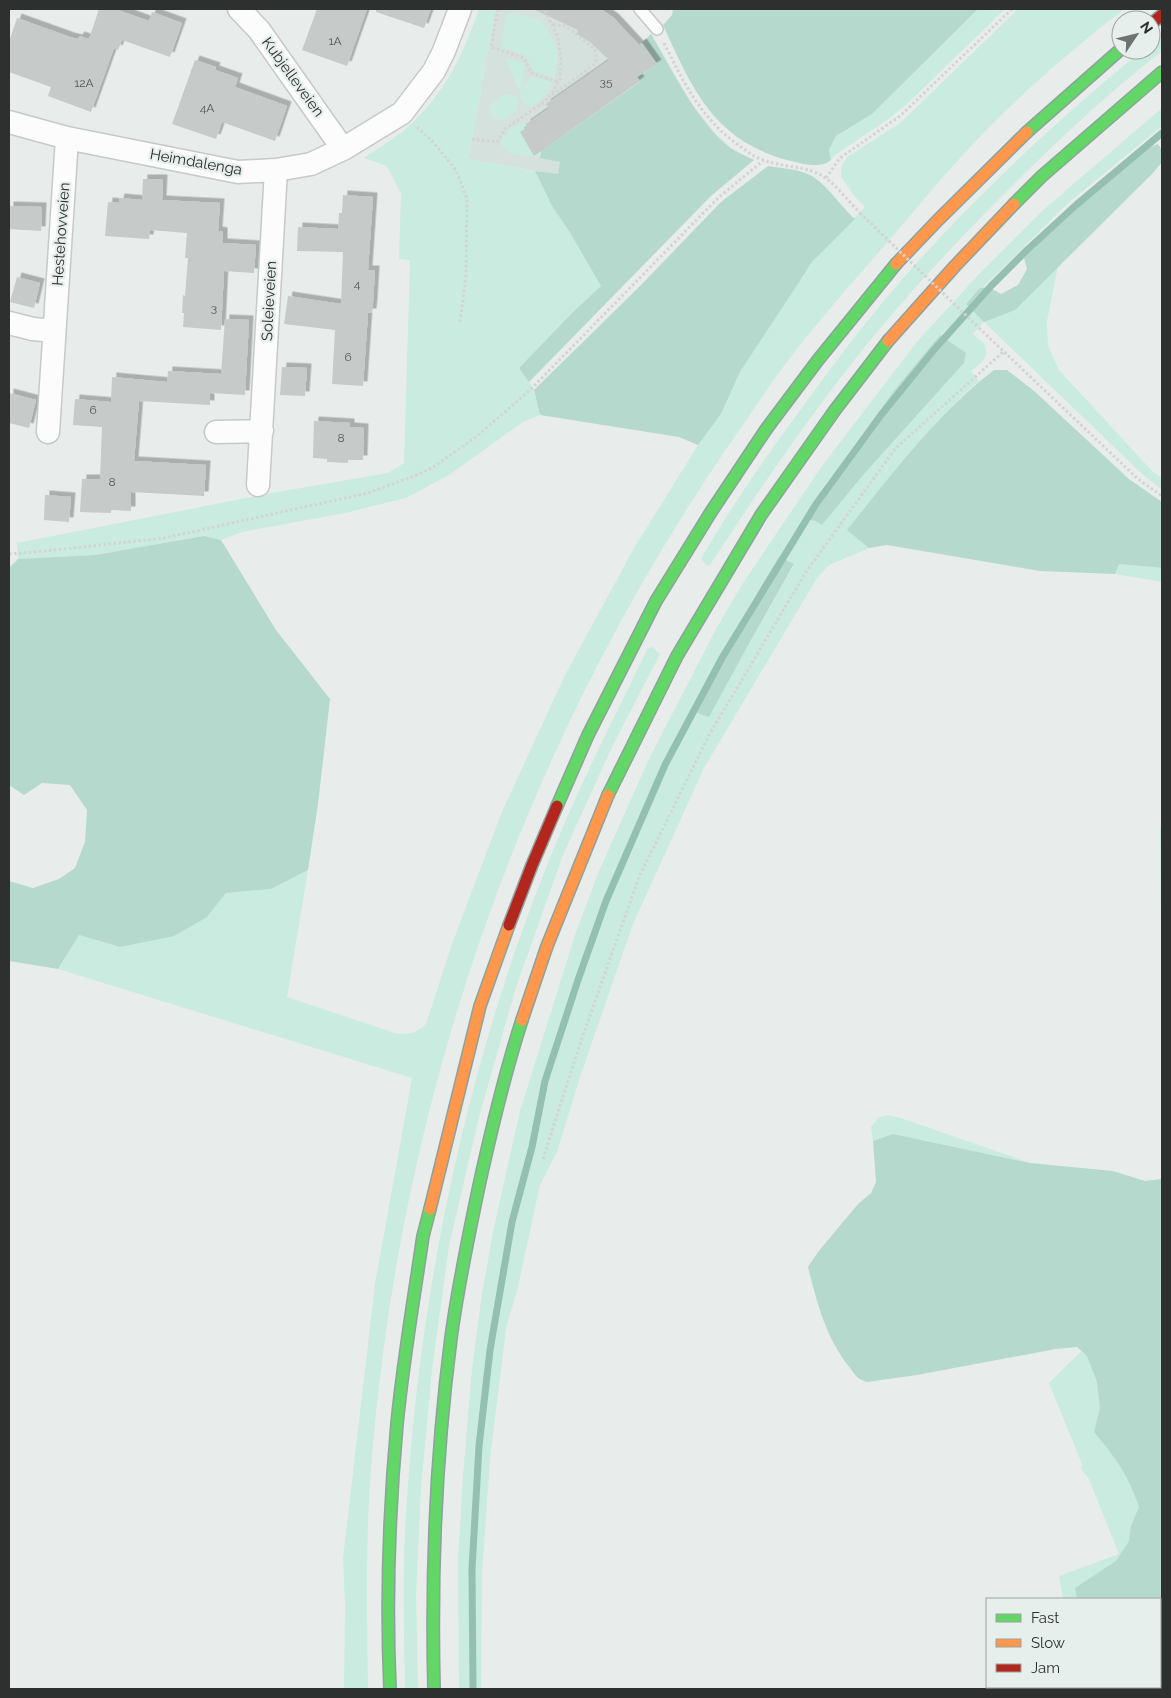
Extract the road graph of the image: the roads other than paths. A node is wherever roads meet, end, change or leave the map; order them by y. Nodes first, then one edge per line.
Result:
1 (239, 9) edge
2 (460, 9) edge
3 (640, 9) edge
4 (657, 29) road end
5 (1111, 58) edge
6 (1162, 72) edge
7 (9, 122) edge
8 (67, 138) junction
9 (343, 149) junction
10 (276, 170) junction
11 (9, 323) edge
12 (54, 331) junction
13 (262, 431) junction
14 (48, 432) dead end
15 (216, 432) dead end
16 (258, 485) dead end
17 (390, 1689) edge
18 (434, 1689) edge

1 - 9 street, Kubjelleveien
2 - 9 street, Heimdalenga
3 - 4 lane
5 - 17 highway
6 - 18 highway
7 - 8 street, Heimdalenga
8 - 10 street, Heimdalenga
8 - 12 street, Hestehovveien
9 - 10 street, Heimdalenga
10 - 13 street, Soleieveien
11 - 12 street
12 - 14 street, Hestehovveien
13 - 15 street
13 - 16 street, Soleieveien

